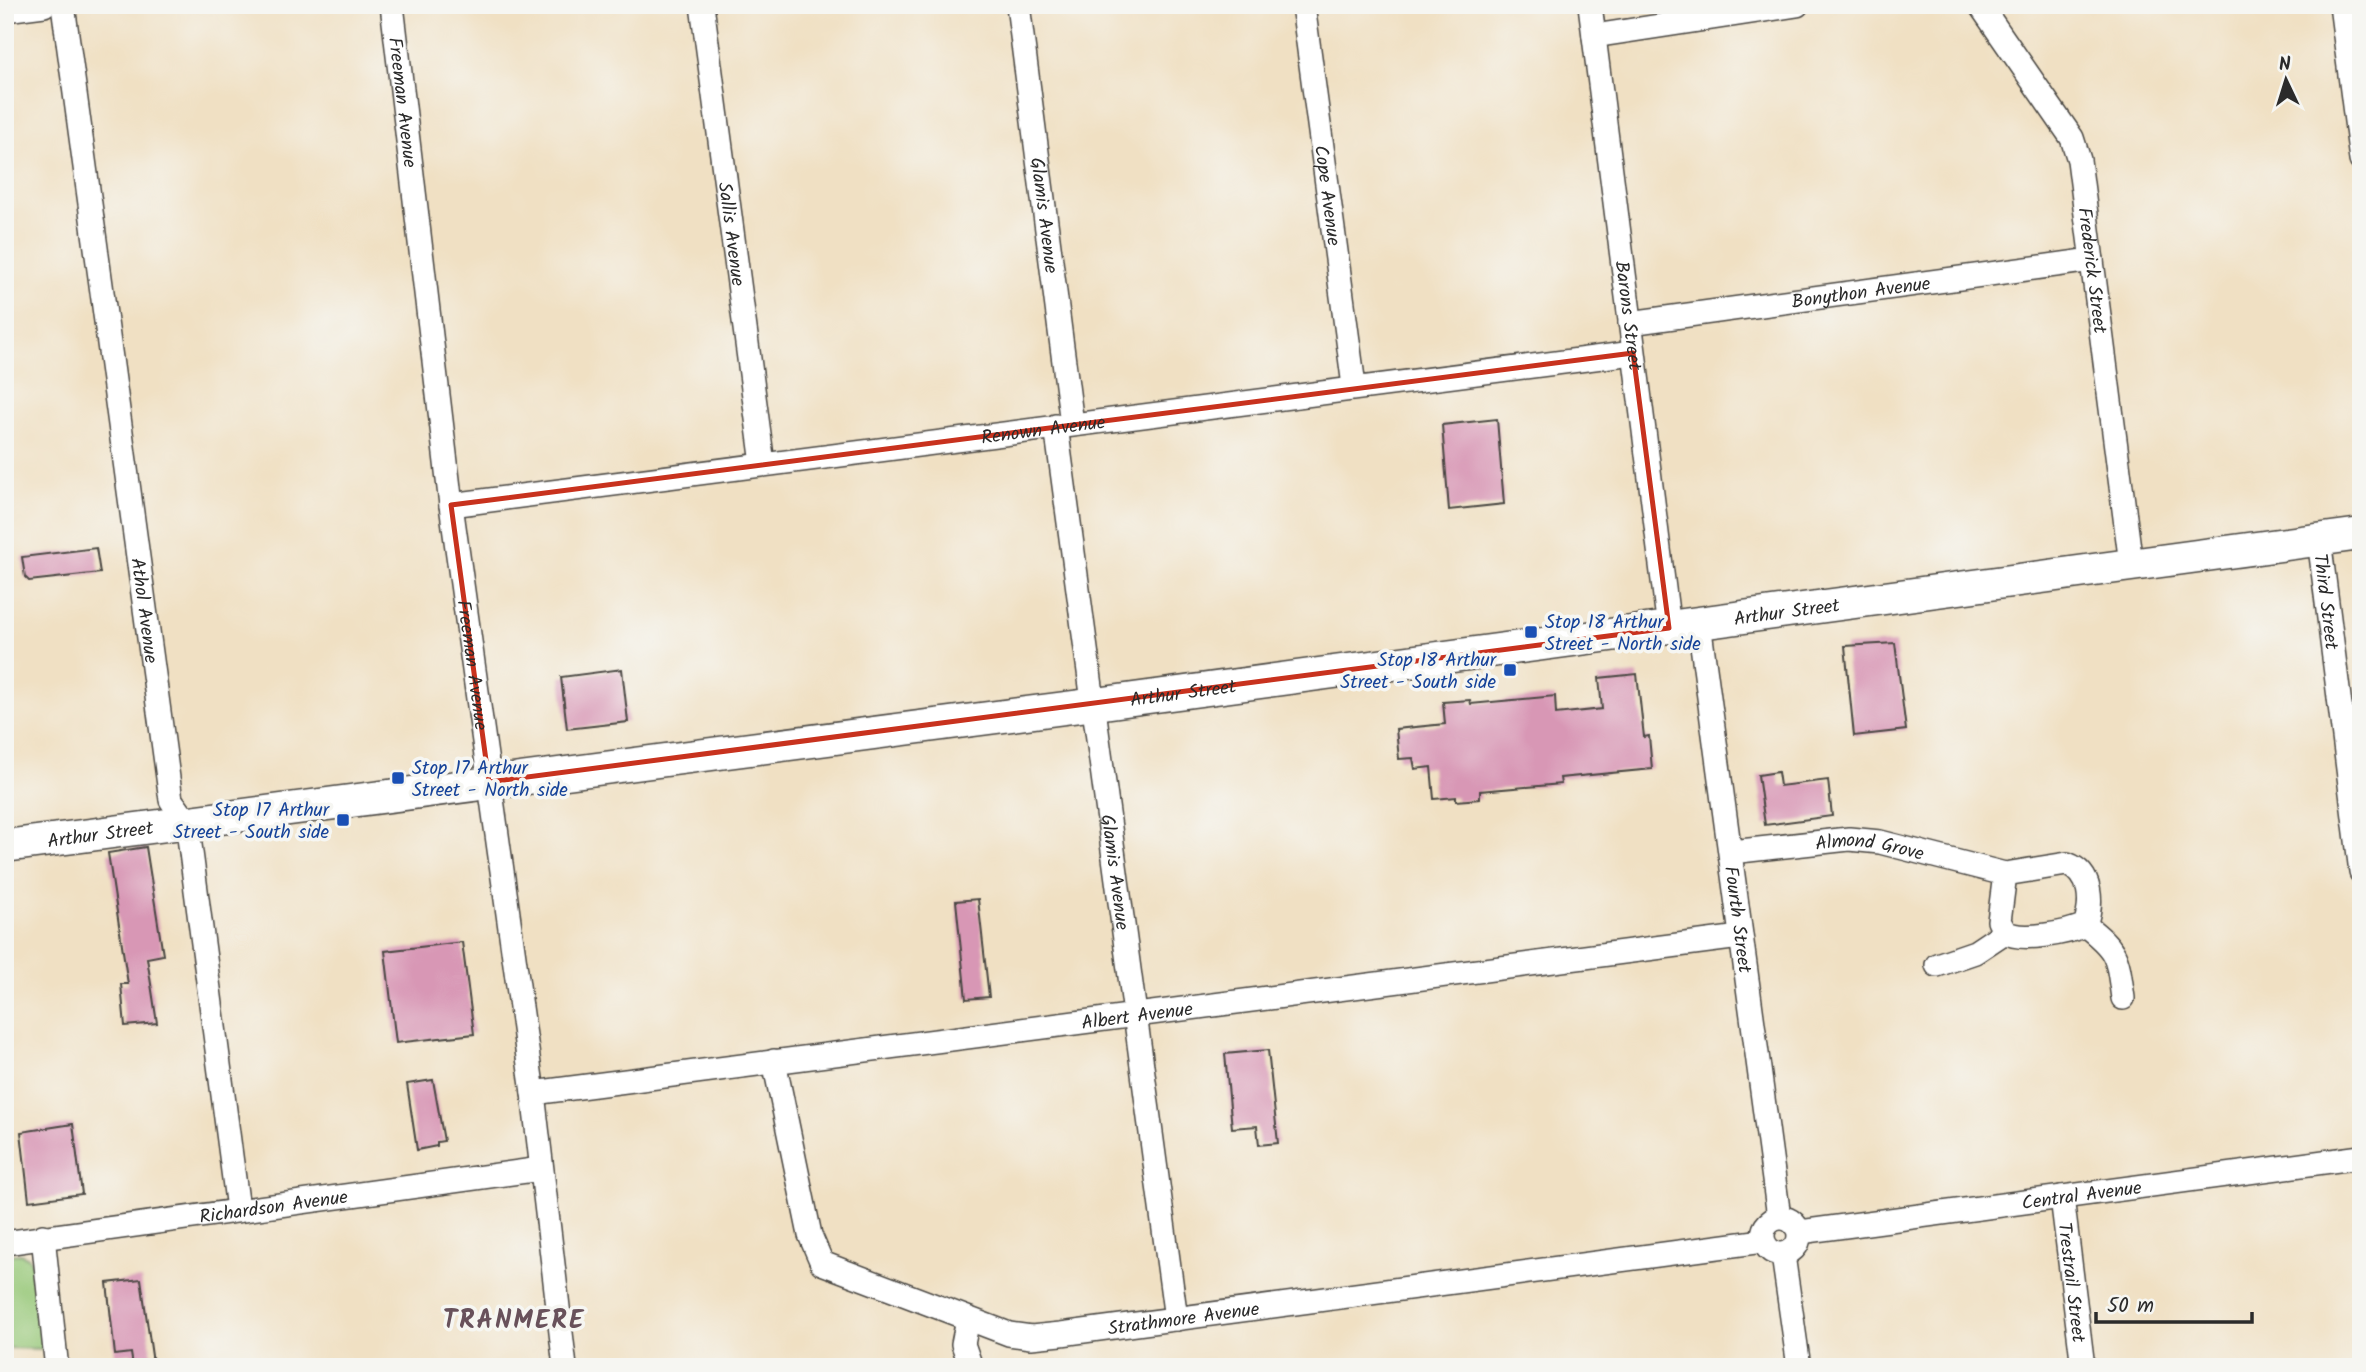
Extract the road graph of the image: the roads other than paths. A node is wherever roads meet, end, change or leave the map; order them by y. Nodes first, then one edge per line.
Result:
1 (44, 5) edge
2 (63, 5) edge
3 (392, 5) edge
4 (702, 5) edge
5 (1018, 5) edge
6 (1303, 5) edge
7 (1590, 5) edge
8 (1797, 5) edge
9 (1980, 5) edge
10 (5, 10) edge
11 (2348, 17) edge
12 (1594, 36) junction
13 (2361, 160) edge
14 (2092, 260) junction
15 (1630, 323) junction
16 (1633, 353) junction
17 (1353, 386) junction
18 (1064, 425) junction
19 (763, 464) junction
20 (452, 505) junction
21 (2361, 534) edge
22 (2319, 539) junction
23 (2131, 564) junction
24 (1684, 625) junction
25 (1096, 704) junction
26 (489, 782) junction
27 (187, 822) junction
28 (2359, 841) edge
29 (5, 846) edge
30 (1731, 852) junction
31 (2361, 872) edge
32 (2005, 874) junction
33 (2085, 925) junction
34 (2005, 932) junction
35 (1740, 937) junction
36 (1937, 965) dead end
37 (2123, 998) dead end
38 (1134, 1014) junction
39 (774, 1061) junction
40 (533, 1093) junction
41 (2361, 1157) edge
42 (541, 1169) junction
43 (2062, 1196) junction
44 (238, 1209) junction
45 (1779, 1217) junction
46 (1800, 1232) junction
47 (43, 1236) junction
48 (1763, 1241) junction
49 (5, 1244) edge
50 (1783, 1255) junction
51 (968, 1319) junction
52 (1176, 1319) junction
53 (50, 1364) edge
54 (565, 1367) edge
55 (971, 1367) edge
56 (1799, 1367) edge
57 (2083, 1367) edge

1 - 10 street
2 - 27 street, Athol Avenue
3 - 20 street, Freeman Avenue
4 - 19 street, Sallis Avenue
5 - 18 street, Glamis Avenue
6 - 17 street, Cope Avenue
7 - 12 street, Barons Street
8 - 12 street
9 - 14 street, Frederick Street
11 - 13 street
12 - 15 street, Barons Street
14 - 15 street, Bonython Avenue
14 - 23 street, Frederick Street
15 - 16 street, Barons Street
16 - 17 street, Renown Avenue
16 - 24 street, Barons Street
17 - 18 street, Renown Avenue
18 - 19 street, Renown Avenue
18 - 25 street, Glamis Avenue
19 - 20 street, Renown Avenue
20 - 26 street, Freeman Avenue
21 - 22 street, Arthur Street
22 - 23 street, Arthur Street
22 - 28 street, Third Street
23 - 24 street, Arthur Street
24 - 25 street, Arthur Street
24 - 30 street, Fourth Street
25 - 26 street, Arthur Street
25 - 38 street, Glamis Avenue
26 - 27 street, Arthur Street
26 - 40 street, Freeman Avenue
27 - 29 street, Arthur Street
27 - 44 street, Athol Avenue
28 - 31 street, Third Street
30 - 32 street, Almond Grove
30 - 35 street, Fourth Street
32 - 33 street, Almond Grove
32 - 34 street
33 - 34 street
33 - 37 street
34 - 36 street
35 - 38 street, Albert Avenue
35 - 45 street, Fourth Street
38 - 39 street, Albert Avenue
38 - 52 street, Glamis Avenue
39 - 40 street, Albert Avenue
39 - 51 street, Strathmore Avenue
40 - 42 street, Freeman Avenue
41 - 43 street, Central Avenue
42 - 44 street, Richardson Avenue
42 - 54 street, Freeman Avenue
43 - 46 street, Central Avenue
43 - 57 street, Trestrail Street
44 - 47 street, Richardson Avenue
45 - 46 street
45 - 48 street
46 - 50 street
47 - 49 street, Richardson Avenue
47 - 53 street
48 - 50 street
48 - 52 street, Strathmore Avenue
50 - 56 street
51 - 52 street, Strathmore Avenue
51 - 55 street

